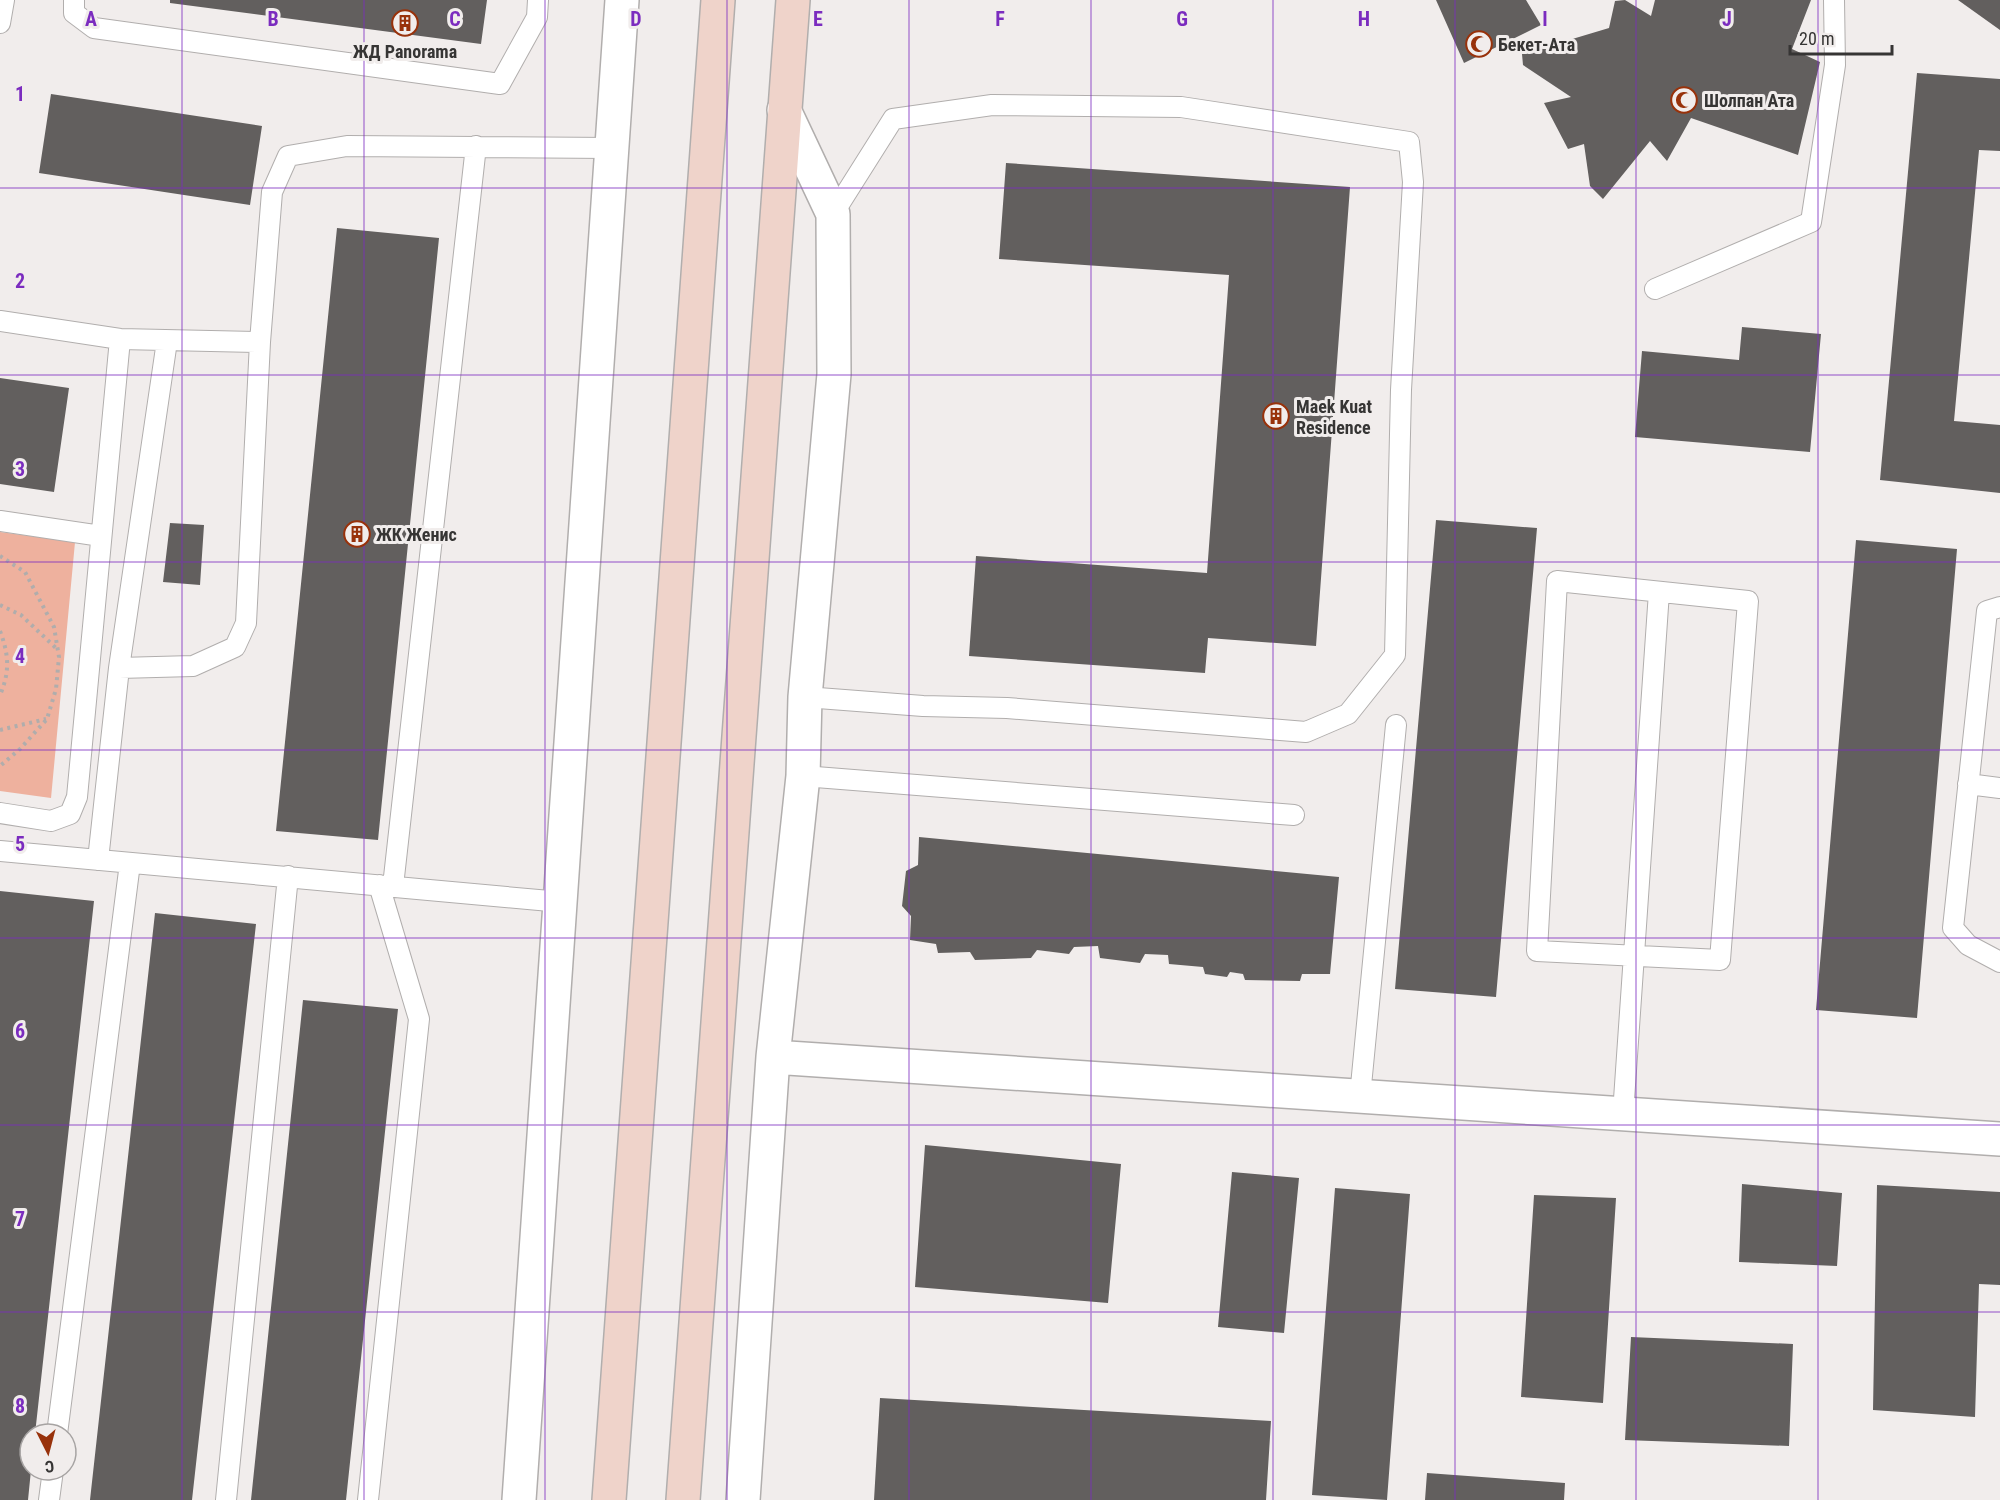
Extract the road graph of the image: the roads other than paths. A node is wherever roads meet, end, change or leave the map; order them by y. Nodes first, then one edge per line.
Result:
1 (4, 0) edge
2 (74, 0) edge
3 (538, 0) edge
4 (622, 0) edge
5 (718, 0) edge
6 (793, 0) edge
7 (1834, 0) edge
8 (0, 23) edge
9 (784, 110) junction
10 (476, 146) junction
11 (612, 148) junction
12 (833, 213) junction
13 (1655, 289) dead end
14 (0, 321) edge
15 (120, 339) junction
16 (167, 340) junction
17 (260, 342) junction
18 (0, 521) edge
19 (101, 536) junction
20 (1659, 592) junction
21 (2000, 607) edge
22 (119, 668) junction
23 (805, 697) junction
24 (1396, 726) dead end
25 (803, 776) junction
26 (1968, 784) junction
27 (2000, 788) edge
28 (0, 813) edge
29 (1294, 815) dead end
30 (0, 851) edge
31 (98, 860) junction
32 (130, 863) junction
33 (288, 876) junction
34 (386, 886) junction
35 (561, 902) junction
36 (1634, 955) junction
37 (2000, 962) edge
38 (772, 1057) junction
39 (1360, 1096) junction
40 (1623, 1114) junction
41 (2000, 1139) edge
42 (59, 1422) edge
43 (51, 1482) edge
44 (49, 1500) edge
45 (226, 1500) edge
46 (368, 1500) edge
47 (519, 1500) edge
48 (609, 1500) edge
49 (683, 1500) edge
50 (743, 1500) edge

1 - 8 lane
2 - 3 lane
4 - 11 street
5 - 48 main road
6 - 9 main road
7 - 13 lane
9 - 12 street
9 - 49 main road
10 - 11 lane
10 - 17 lane
10 - 34 lane
11 - 35 street
12 - 23 street
12 - 23 lane
14 - 15 lane
15 - 16 lane
15 - 19 lane
16 - 17 lane
16 - 22 lane
17 - 22 lane
18 - 19 lane
19 - 28 lane
20 - 36 lane
20 - 36 lane
20 - 36 lane
21 - 26 lane
22 - 31 lane
23 - 25 street
24 - 39 lane
25 - 29 lane
25 - 38 street
26 - 27 lane
26 - 37 lane
30 - 31 lane
31 - 32 lane
32 - 33 lane
32 - 42 lane
33 - 34 lane
33 - 45 lane
34 - 35 lane
34 - 46 lane
35 - 47 street
36 - 40 lane
38 - 39 street
38 - 50 street
39 - 40 street
40 - 41 street
43 - 44 lane

